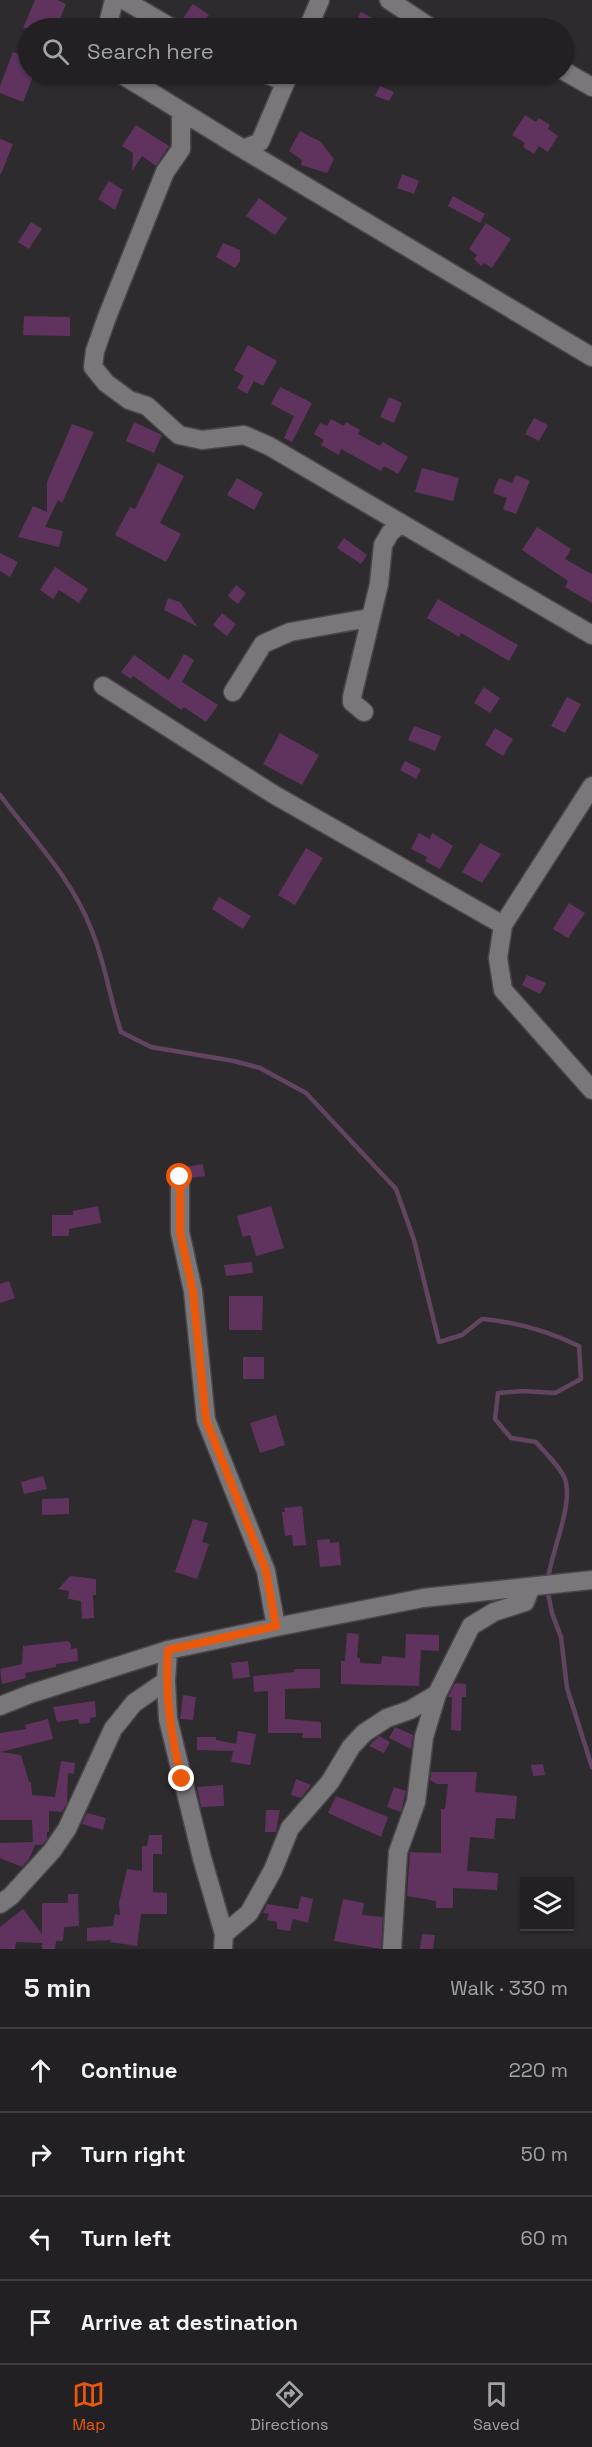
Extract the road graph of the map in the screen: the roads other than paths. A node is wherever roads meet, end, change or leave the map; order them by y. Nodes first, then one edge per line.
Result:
1 (114, 0) edge
2 (124, 0) edge
3 (320, 0) edge
4 (389, 0) edge
5 (110, 18) edge
6 (155, 18) edge
7 (312, 18) edge
8 (416, 18) edge
9 (574, 77) edge
10 (137, 84) edge
11 (284, 84) edge
12 (592, 87) edge
13 (181, 112) junction
14 (243, 149) junction
15 (592, 357) edge
16 (401, 523) junction
17 (369, 618) junction
18 (592, 634) edge
19 (103, 686) dead end
20 (233, 692) dead end
21 (364, 712) dead end
22 (592, 786) edge
23 (503, 925) junction
24 (592, 1090) edge
25 (180, 1177) dead end
26 (592, 1580) edge
27 (536, 1586) junction
28 (276, 1626) junction
29 (168, 1650) junction
30 (166, 1681) junction
31 (437, 1694) junction
32 (0, 1706) edge
33 (0, 1904) edge
34 (224, 1941) edge
35 (392, 1949) edge

1 - 5 street
2 - 6 street
3 - 7 street
4 - 8 street
9 - 12 street
10 - 13 street
11 - 14 street
13 - 14 street
13 - 16 street
14 - 15 street
16 - 17 street
16 - 18 street
17 - 20 street
17 - 21 street
19 - 23 street
22 - 23 street
23 - 24 street
25 - 28 street
26 - 27 street
27 - 28 street
27 - 31 street
28 - 29 street
29 - 30 street
29 - 32 street
30 - 33 street
30 - 34 street
31 - 34 street
31 - 35 street

